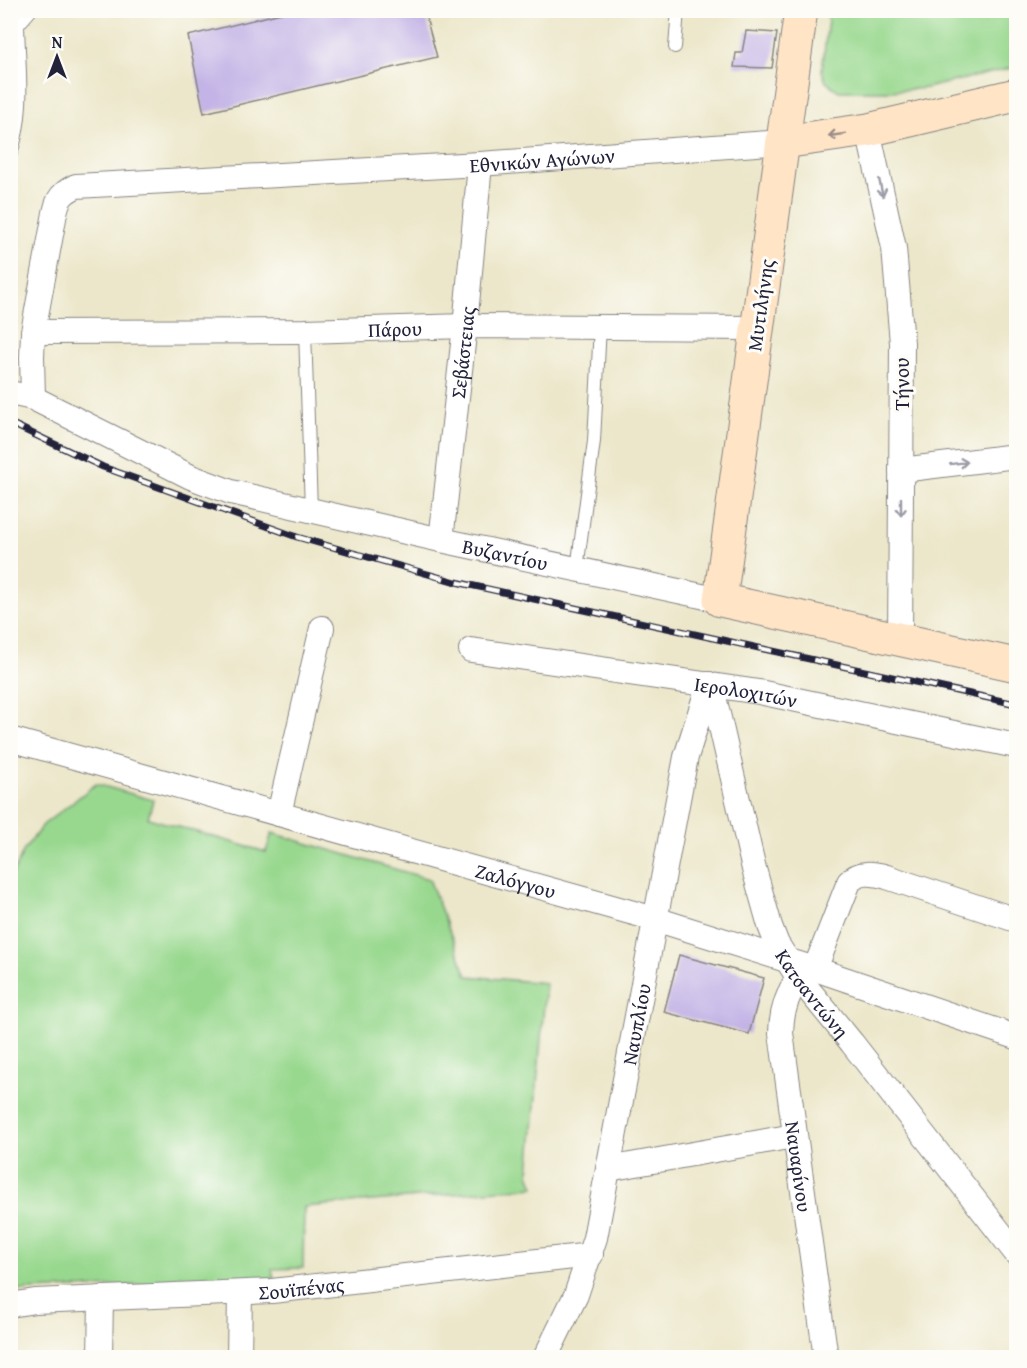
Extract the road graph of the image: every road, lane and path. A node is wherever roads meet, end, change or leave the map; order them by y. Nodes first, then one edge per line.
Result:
1 (31, 10) edge
2 (678, 10) edge
3 (801, 10) edge
4 (14, 22) edge
5 (675, 47) dead end
6 (1017, 94) edge
7 (868, 130) junction
8 (783, 142) junction
9 (10, 156) edge
10 (480, 164) junction
11 (465, 326) junction
12 (600, 326) junction
13 (757, 328) junction
14 (33, 332) junction
15 (305, 332) junction
16 (22, 396) edge
17 (1017, 456) edge
18 (901, 470) junction
19 (311, 510) junction
20 (441, 540) junction
21 (577, 569) junction
22 (720, 600) junction
23 (322, 628) dead end
24 (900, 641) junction
25 (471, 650) dead end
26 (1017, 665) edge
27 (709, 684) junction
28 (10, 739) edge
29 (1017, 746) edge
30 (279, 814) junction
31 (655, 919) junction
32 (1017, 920) edge
33 (799, 969) junction
34 (1017, 1037) edge
35 (794, 1136) junction
36 (608, 1168) junction
37 (1017, 1253) edge
38 (591, 1255) junction
39 (240, 1293) junction
40 (101, 1298) junction
41 (10, 1305) edge
42 (100, 1358) edge
43 (239, 1358) edge
44 (545, 1358) edge
45 (826, 1358) edge

1 - 4 lane
2 - 5 lane
3 - 8 street, Μυτιλήνης
4 - 9 lane
6 - 7 street, Εθνικών Αγώνων
7 -> 8 street, Εθνικών Αγώνων
7 -> 18 street, Τήνου
8 - 10 street, Εθνικών Αγώνων
8 - 13 street, Μυτιλήνης
10 - 11 street, Σεβάστειας
10 - 14 street, Εθνικών Αγώνων
11 - 12 street, Πάρου
11 - 15 street, Πάρου
11 - 20 street, Σεβάστειας
12 - 13 street, Πάρου
12 - 21 lane
13 - 22 street, Μυτιλήνης
14 - 15 street, Πάρου
14 - 16 street
15 - 19 lane
16 - 19 street, Βυζαντίου
18 -> 17 street
18 -> 24 street, Τήνου
19 - 20 street, Βυζαντίου
20 - 21 street, Βυζαντίου
21 - 22 street, Βυζαντίου
22 - 24 street, Βυζαντίου
23 - 30 street
24 - 26 street, Βυζαντίου
25 - 27 street, Ιερολοχιτών
27 - 29 street, Ιερολοχιτών
27 - 31 street, Ναυπλίου
27 - 33 street, Κατσαντώνη
28 - 30 street, Ζαλόγγου
30 - 31 street, Ζαλόγγου
31 - 33 street, Ζαλόγγου
31 - 36 street, Ναυπλίου
32 - 33 street, Ναυαρίνου
33 - 34 street, Ζαλόγγου
33 - 35 street, Ναυαρίνου
33 - 37 street, Κατσαντώνη
35 - 36 street
35 - 45 street, Ναυαρίνου
36 - 38 street, Ναυπλίου
38 - 39 street, Σουϊπένας
38 - 44 street, Ναυπλίου
39 - 40 street, Σουϊπένας
39 - 43 street
40 - 41 street, Σουϊπένας
40 - 42 street

